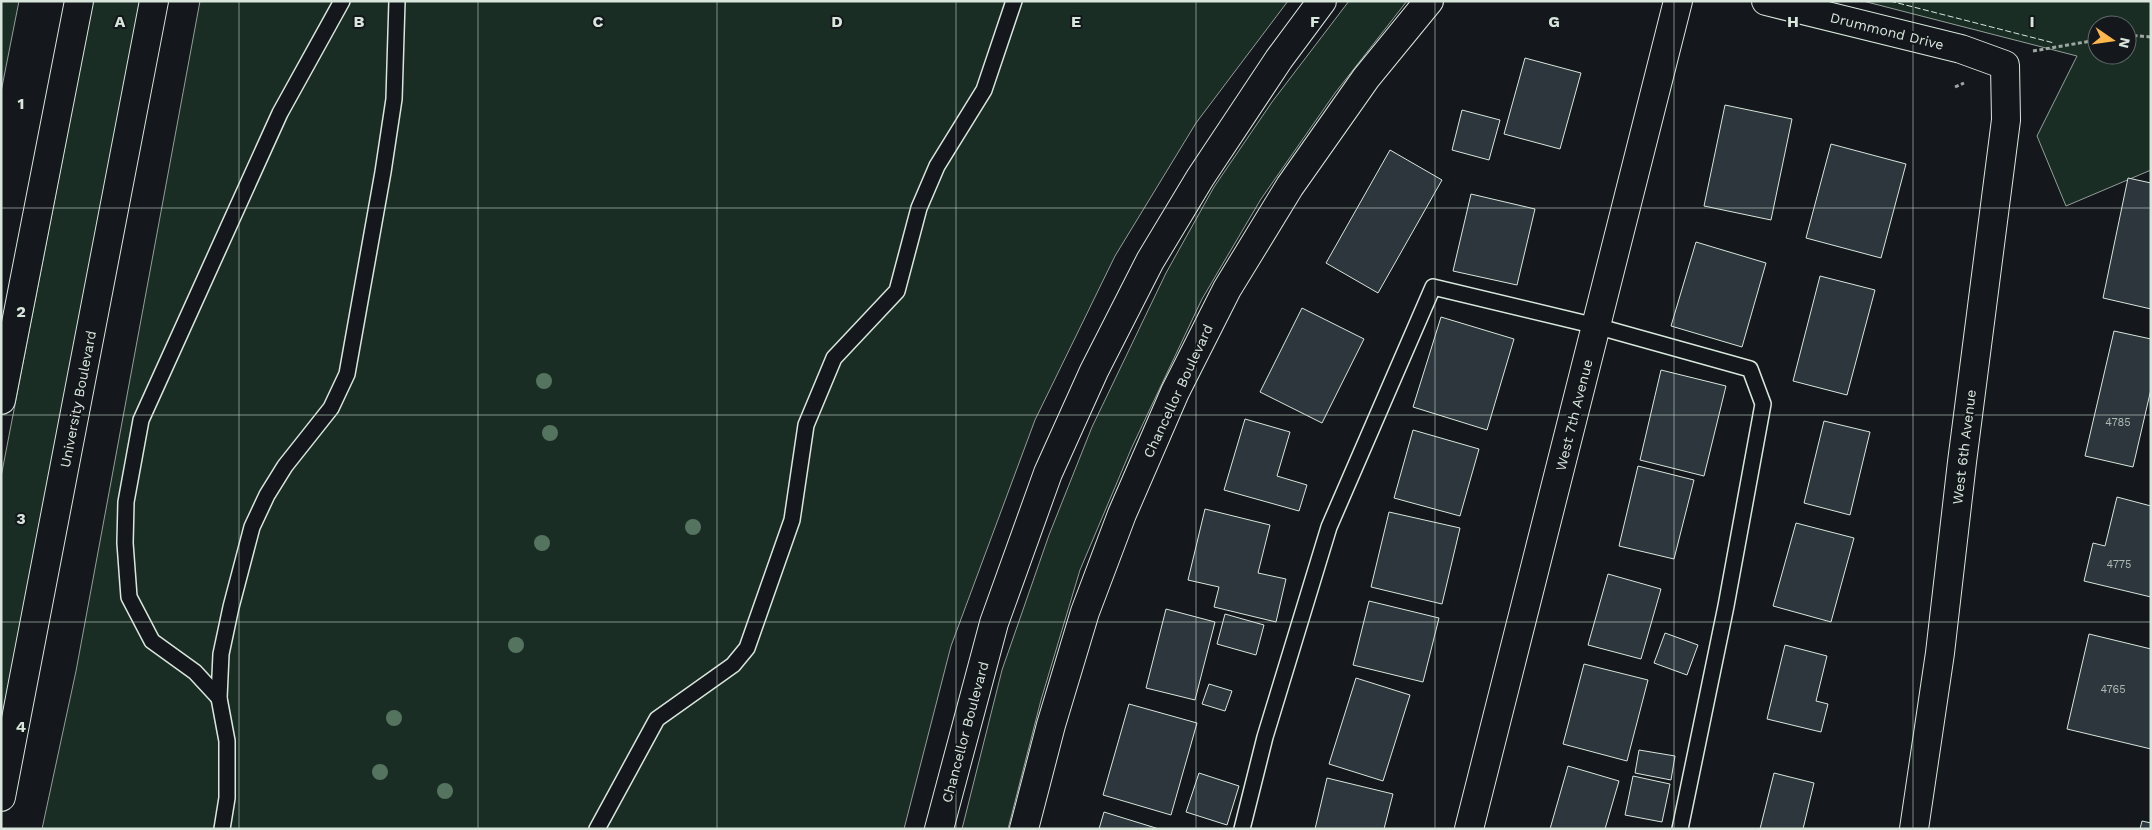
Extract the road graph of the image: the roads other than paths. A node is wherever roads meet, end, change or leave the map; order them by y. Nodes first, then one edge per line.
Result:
1 (78, 1) edge
2 (154, 1) edge
3 (342, 1) edge
4 (397, 1) edge
5 (1014, 1) edge
6 (1322, 1) edge
7 (1429, 1) edge
8 (1678, 1) edge
9 (1766, 1) edge
10 (2005, 65) joint
11 (1596, 326) junction
12 (1, 400) edge
13 (219, 698) junction
14 (1, 797) edge
15 (222, 829) edge
16 (597, 829) edge
17 (939, 829) edge
18 (1024, 829) edge
19 (1242, 829) edge
20 (1469, 829) edge
21 (1680, 829) edge
22 (1914, 829) edge

1 - 12 street
2 - 14 street, University Boulevard
3 - 13 lane
4 - 13 lane
5 - 16 lane
6 - 17 street, Chancellor Boulevard
7 - 18 street, Chancellor Boulevard
8 - 11 street, West 7th Avenue
9 - 10 street, Drummond Drive
10 - 22 street, West 6th Avenue
11 - 19 lane
11 - 20 street, West 7th Avenue
11 - 21 lane
13 - 15 lane

